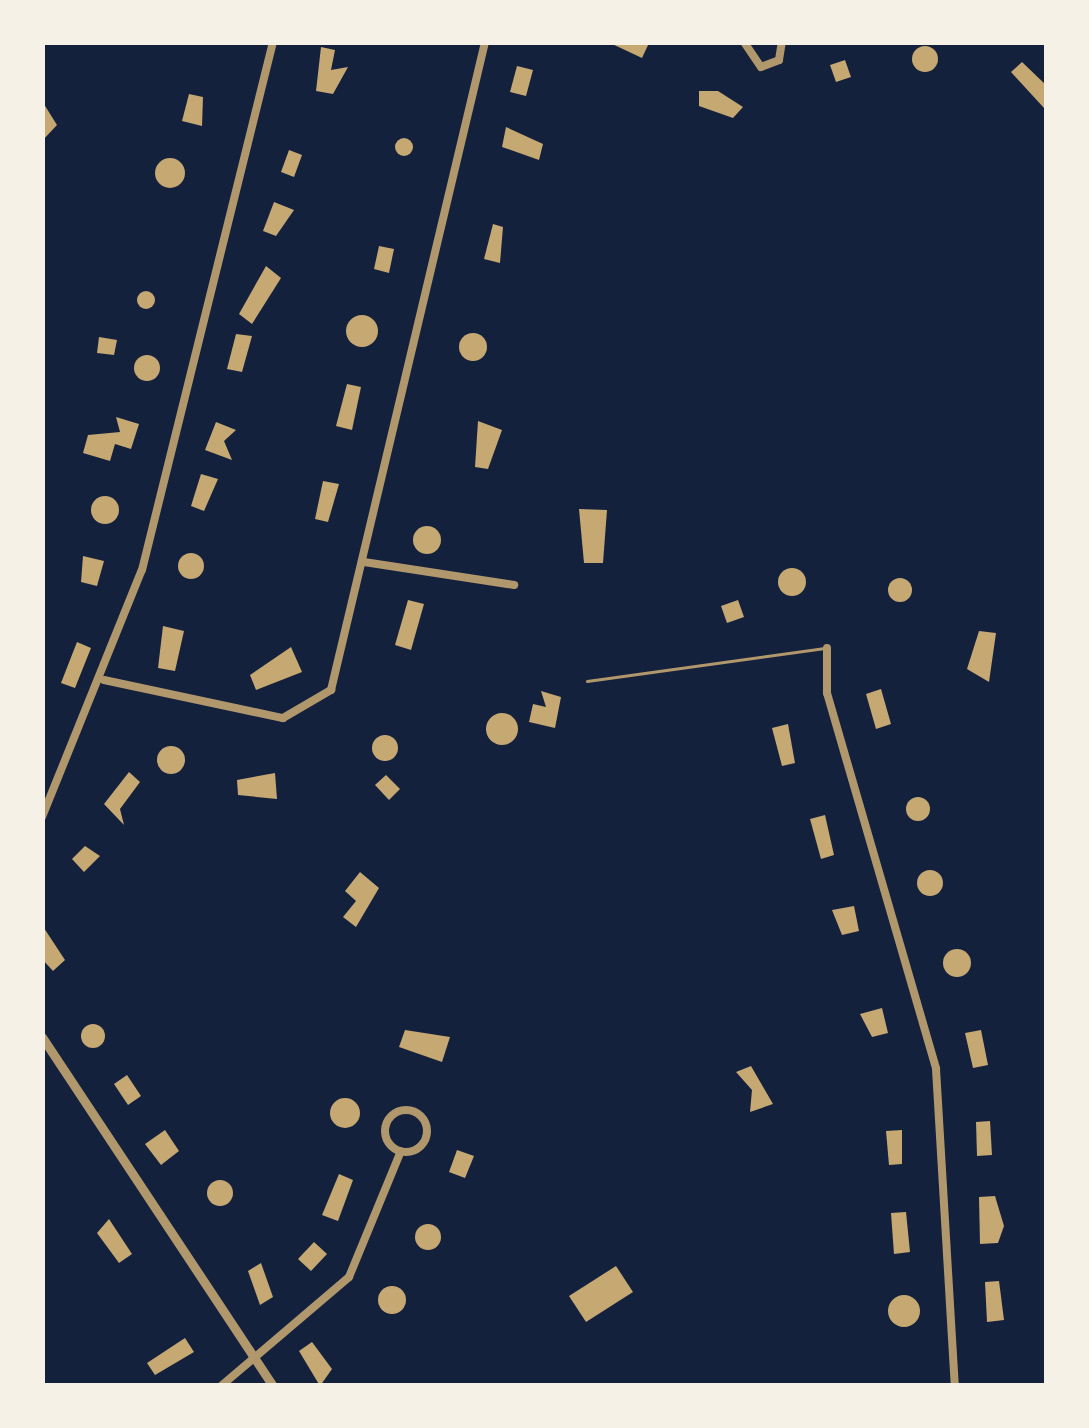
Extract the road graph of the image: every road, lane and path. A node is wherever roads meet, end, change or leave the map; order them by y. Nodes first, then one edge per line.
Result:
1 (273, 42) edge
2 (485, 42) edge
3 (744, 42) edge
4 (782, 42) edge
5 (364, 562) junction
6 (514, 585) dead end
7 (827, 648) joint
8 (104, 680) junction
9 (587, 681) dead end
10 (42, 817) edge
11 (42, 1037) edge
12 (401, 1151) junction
13 (251, 1355) junction
14 (221, 1386) edge
15 (273, 1386) edge
16 (955, 1386) edge

1 - 8 street
2 - 5 street
3 - 4 street
5 - 6 street
5 - 8 street
7 - 9 lane
7 - 16 street
8 - 10 street
11 - 13 street
12 - 12 street
12 - 13 street
13 - 14 street
13 - 15 street

